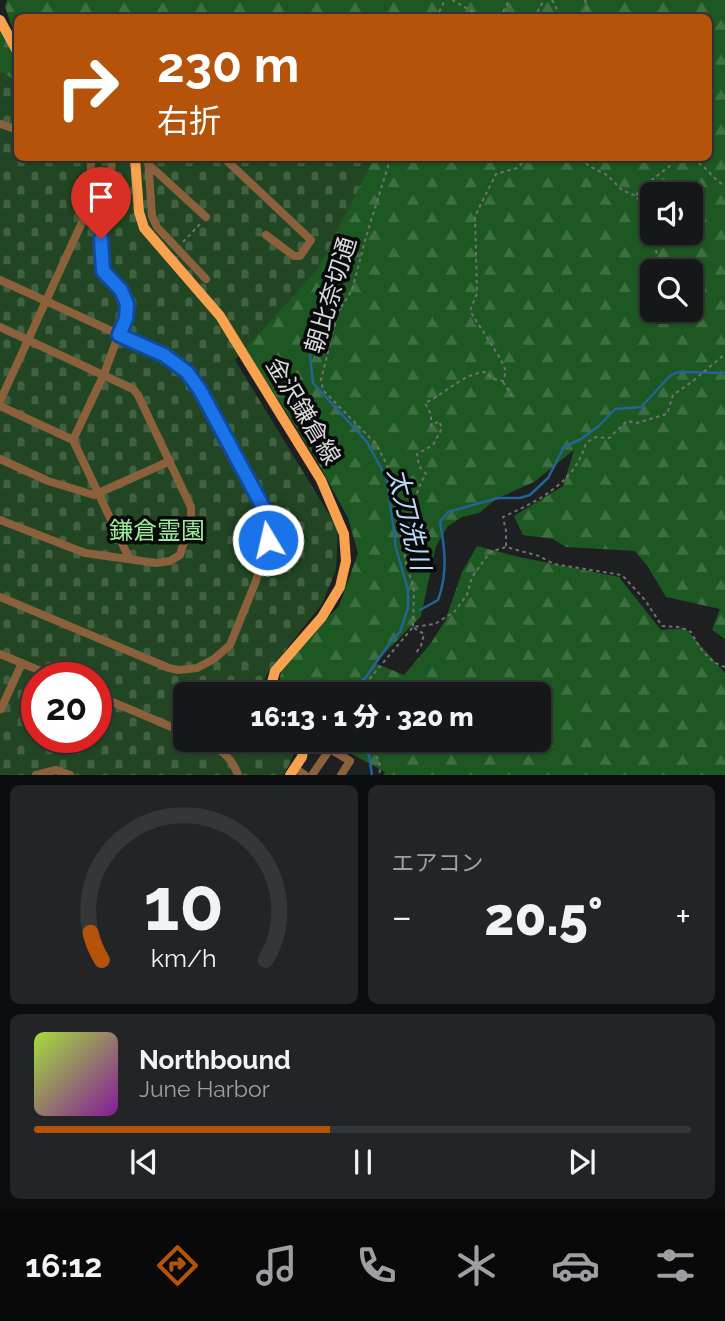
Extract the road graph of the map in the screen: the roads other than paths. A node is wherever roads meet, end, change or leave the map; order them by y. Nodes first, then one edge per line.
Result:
1 (0, 20) edge
2 (14, 46) edge
3 (90, 161) edge
4 (112, 161) edge
5 (135, 161) edge
6 (148, 161) edge
7 (227, 161) edge
8 (206, 217) road end
9 (266, 235) dead end
10 (206, 279) dead end
11 (0, 280) edge
12 (47, 300) junction
13 (0, 327) edge
14 (119, 335) junction
15 (29, 339) junction
16 (104, 374) junction
17 (0, 403) edge
18 (74, 440) junction
19 (0, 459) edge
20 (170, 461) junction
21 (99, 494) junction
22 (0, 520) edge
23 (129, 558) junction
24 (0, 597) edge
25 (0, 654) edge
26 (21, 663) edge
27 (21, 665) edge
28 (272, 682) edge
29 (112, 702) edge
30 (1, 709) edge
31 (173, 728) edge
32 (223, 752) edge
33 (303, 752) edge
34 (293, 772) edge
35 (36, 775) edge
36 (70, 775) edge
37 (237, 775) edge
38 (305, 775) edge
39 (312, 775) edge
40 (341, 775) edge

1 - 2 main road
3 - 12 street
4 - 14 street
5 - 28 main road, 金沢鎌倉線
6 - 8 street
6 - 10 street
7 - 9 street
11 - 12 street
12 - 14 street
12 - 15 street
13 - 15 street
14 - 16 street
14 - 24 street
15 - 16 street
15 - 17 street
16 - 18 street
16 - 20 street
17 - 18 street
18 - 21 street
19 - 21 street
20 - 21 street
20 - 23 street
21 - 23 street
22 - 23 street
25 - 26 street
27 - 30 street
29 - 31 street
32 - 37 street
33 - 34 main road
34 - 38 street
35 - 36 street
39 - 40 street

